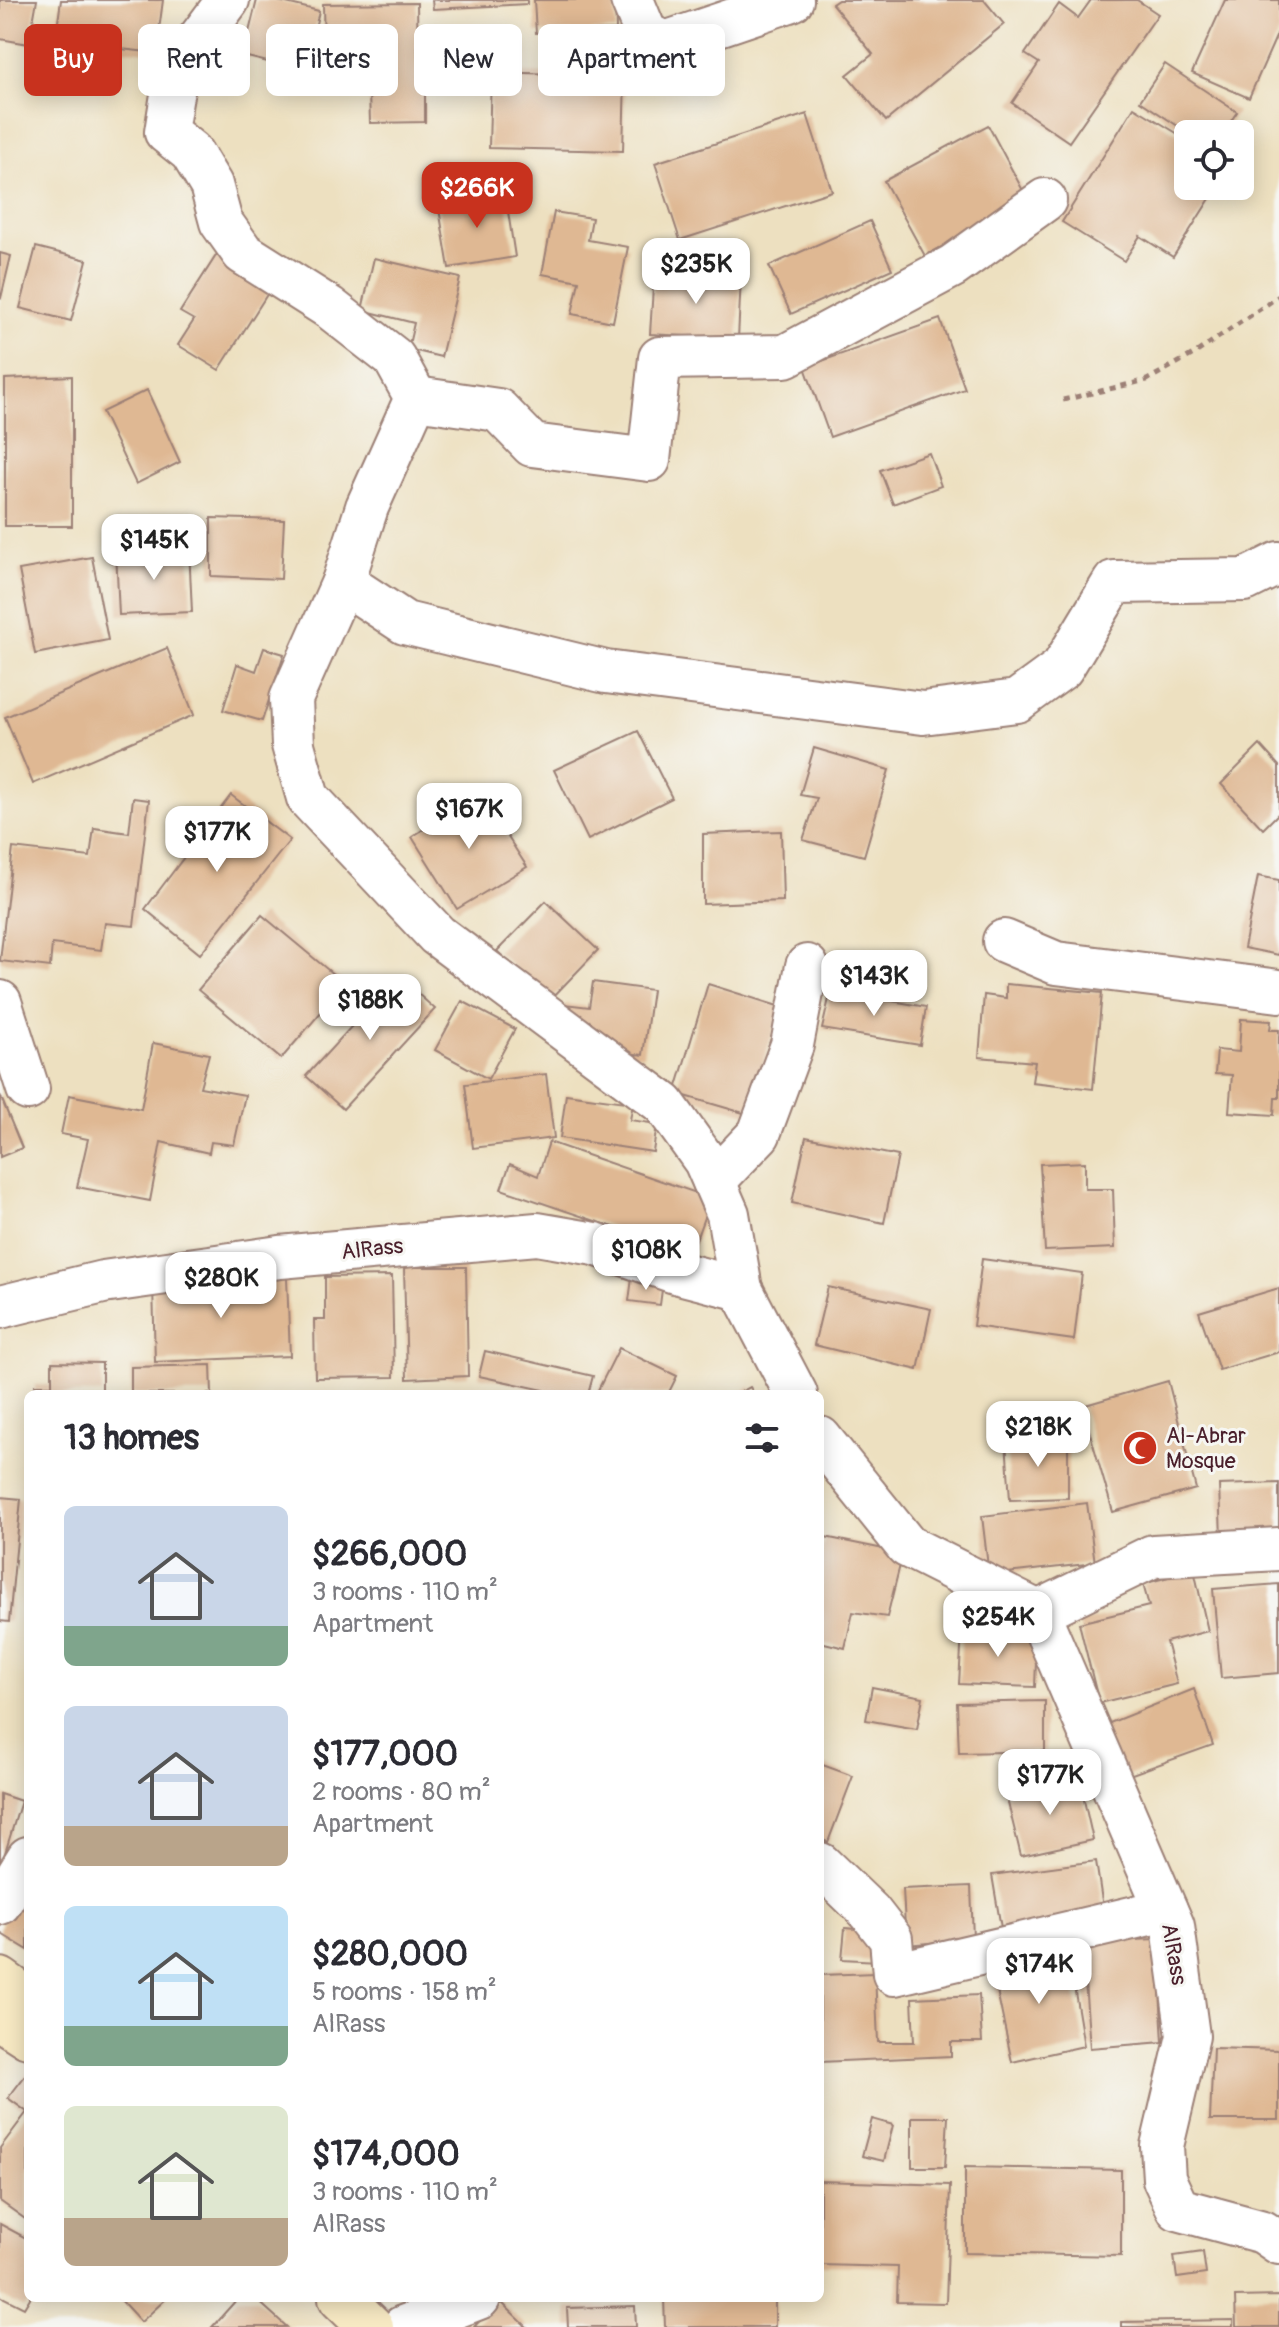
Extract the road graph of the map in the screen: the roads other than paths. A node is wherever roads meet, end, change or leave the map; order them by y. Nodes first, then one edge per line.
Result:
1 (228, 0) edge
2 (632, 0) edge
3 (792, 0) edge
4 (1045, 200) dead end
5 (416, 398) junction
6 (1279, 563) edge
7 (343, 582) junction
8 (1004, 941) dead end
9 (807, 966) dead end
10 (1279, 991) edge
11 (0, 1002) edge
12 (28, 1089) dead end
13 (714, 1181) junction
14 (741, 1289) junction
15 (0, 1307) edge
16 (794, 1390) edge
17 (824, 1443) edge
18 (1279, 1549) edge
19 (1038, 1612) junction
20 (24, 1864) edge
21 (824, 1868) edge
22 (0, 1903) edge
23 (1166, 1910) junction
24 (0, 1980) edge
25 (24, 1997) edge
26 (0, 2018) edge
27 (24, 2033) edge
28 (1279, 2243) edge
29 (310, 2302) edge
30 (345, 2302) edge
31 (469, 2302) edge
32 (334, 2327) edge
33 (371, 2327) edge
34 (403, 2327) edge

1 - 5 street
2 - 3 street
4 - 5 street
5 - 7 street
6 - 7 street
7 - 13 street
8 - 10 street
9 - 13 street
11 - 12 street
13 - 14 street
14 - 15 street, AlRass
14 - 16 street
17 - 19 street
18 - 19 street
19 - 23 street, AlRass
20 - 22 street
21 - 23 street
23 - 28 street, AlRass
24 - 25 main road
26 - 27 main road
29 - 32 main road
30 - 33 main road
31 - 34 street

